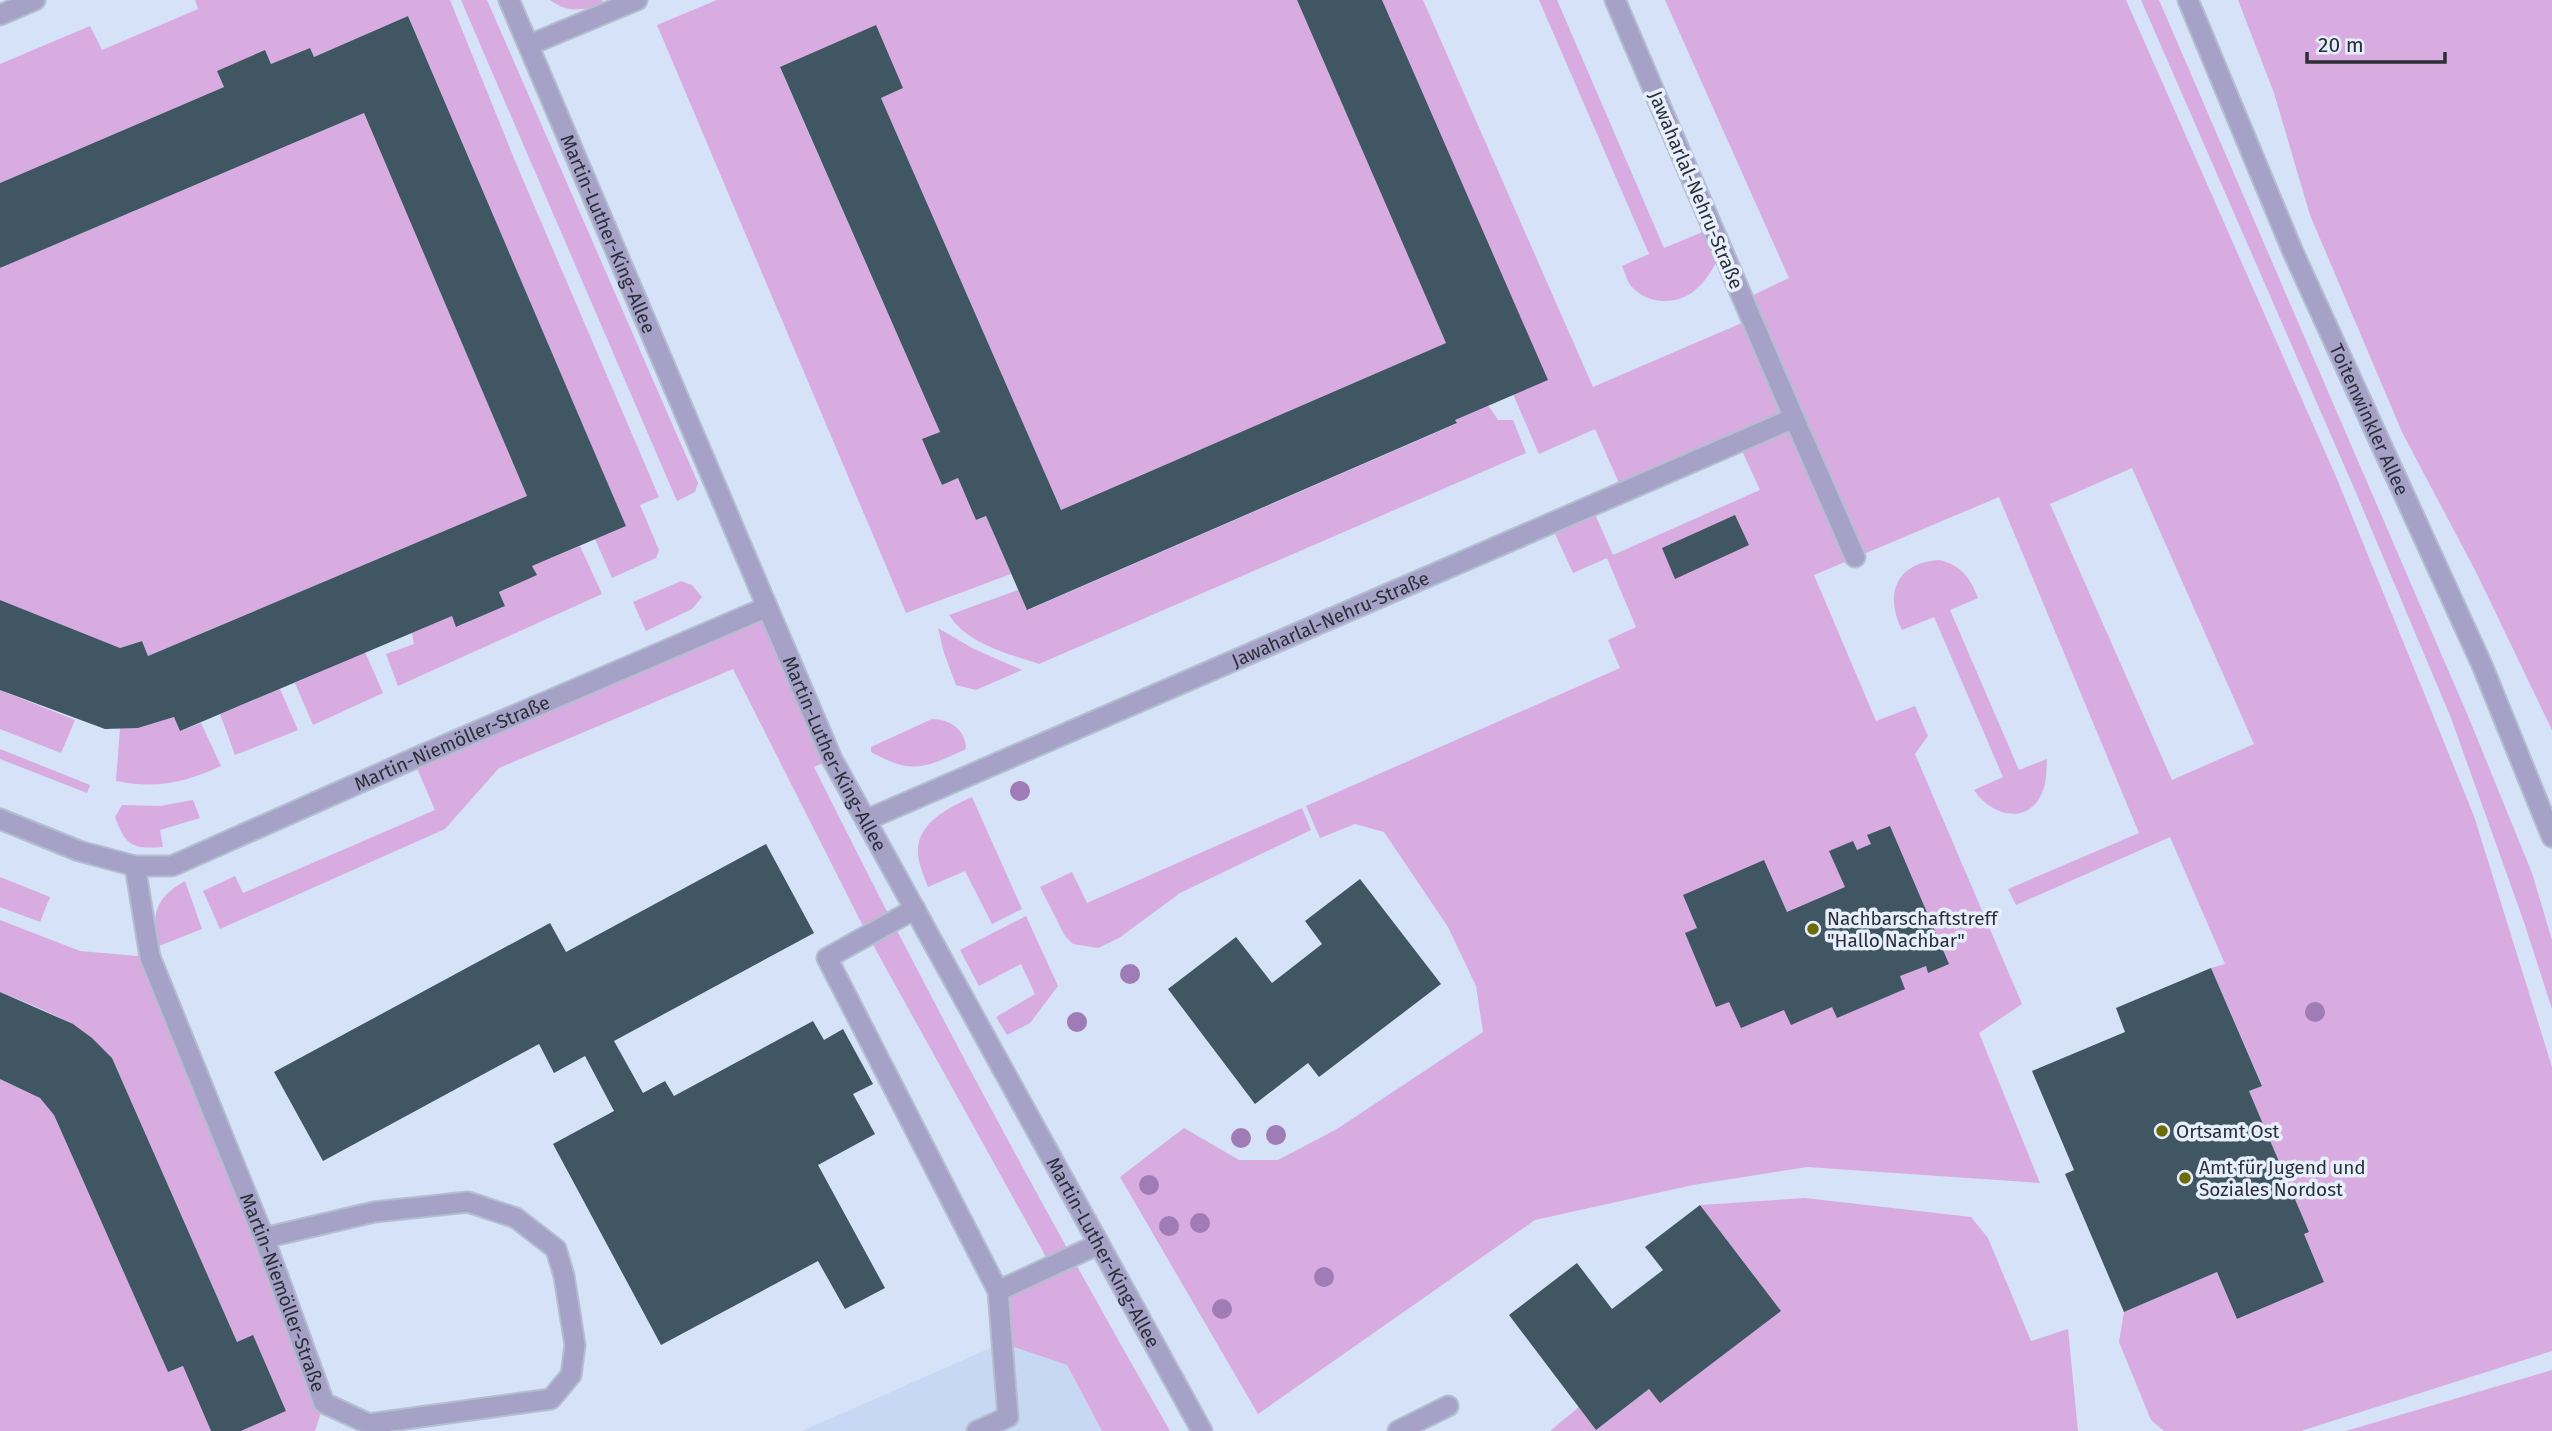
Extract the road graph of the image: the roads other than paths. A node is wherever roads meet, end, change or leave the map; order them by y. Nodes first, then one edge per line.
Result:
1 (35, 0) edge
2 (509, 0) edge
3 (637, 0) edge
4 (1615, 0) edge
5 (2188, 0) edge
6 (0, 15) edge
7 (529, 45) junction
8 (1794, 418) junction
9 (1855, 557) dead end
10 (766, 607) junction
11 (0, 819) edge
12 (866, 821) junction
13 (2552, 837) edge
14 (135, 866) junction
15 (915, 909) junction
16 (264, 1238) junction
17 (1099, 1244) junction
18 (998, 1291) junction
19 (1448, 1406) dead end
20 (976, 1431) edge
21 (1202, 1431) edge
22 (1398, 1431) edge

1 - 6 street
2 - 7 street, Martin-Luther-King-Allee
3 - 7 street
4 - 8 street, Jawaharlal-Nehru-Straße
5 - 13 street, Toitenwinkler Allee
7 - 10 street, Martin-Luther-King-Allee
8 - 9 street, Jawaharlal-Nehru-Straße
8 - 12 street, Jawaharlal-Nehru-Straße
10 - 12 street, Martin-Luther-King-Allee
10 - 14 street, Martin-Niemöller-Straße
11 - 14 street, Martin-Niemöller-Straße
12 - 15 street, Martin-Luther-King-Allee
14 - 16 street, Martin-Niemöller-Straße
15 - 17 street, Martin-Luther-King-Allee
15 - 18 street
16 - 16 street, Martin-Niemöller-Straße
17 - 18 street
17 - 21 street, Martin-Luther-King-Allee
18 - 20 street
19 - 22 street

